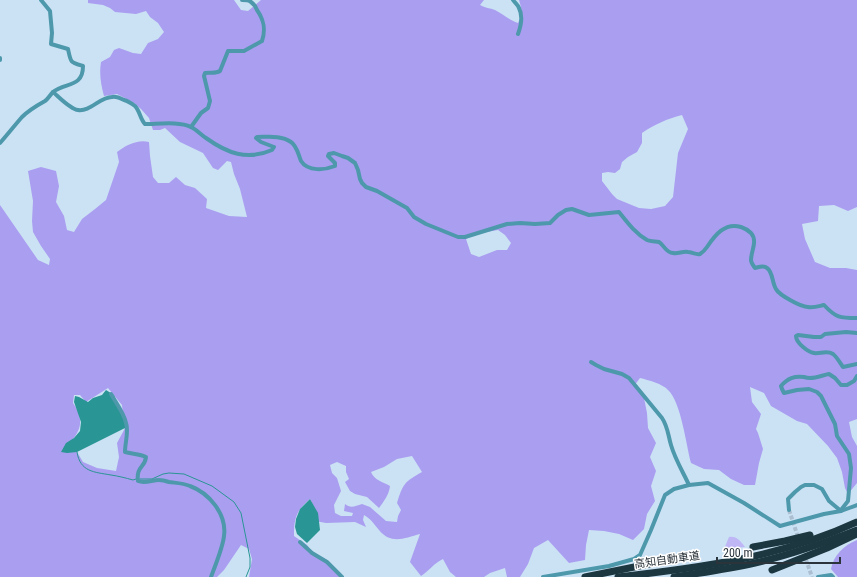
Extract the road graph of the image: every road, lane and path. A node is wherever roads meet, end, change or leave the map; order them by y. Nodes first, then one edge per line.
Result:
1 (41, 0) edge
2 (242, 0) edge
3 (513, 0) edge
4 (518, 34) dead end
5 (53, 92) junction
6 (191, 127) junction
7 (0, 143) edge
8 (857, 318) edge
9 (857, 333) edge
10 (592, 362) dead end
11 (857, 364) edge
12 (857, 376) edge
13 (111, 394) dead end
14 (689, 485) junction
15 (857, 505) edge
16 (789, 510) tunnel mouth
17 (841, 511) junction
18 (857, 520) edge
19 (857, 530) edge
20 (857, 534) edge
21 (300, 542) dead end
22 (753, 547) dead end
23 (659, 562) dead end
24 (772, 570) dead end
25 (211, 577) edge
26 (342, 577) edge
27 (544, 577) edge
28 (585, 577) edge
29 (618, 577) edge
30 (674, 577) edge
31 (818, 577) edge
32 (833, 577) edge

1 - 5 street
2 - 6 street
3 - 4 street
5 - 6 street
5 - 7 street
6 - 8 street
9 - 11 street
10 - 14 street
12 - 17 street
13 - 25 street
14 - 17 street
14 - 27 street
15 - 17 street
16 - 17 street
18 - 22 highway
18 - 29 highway, 高知自動車道
19 - 30 highway, 高知自動車道
20 - 24 highway
21 - 26 street
23 - 28 highway
31 - 32 street

